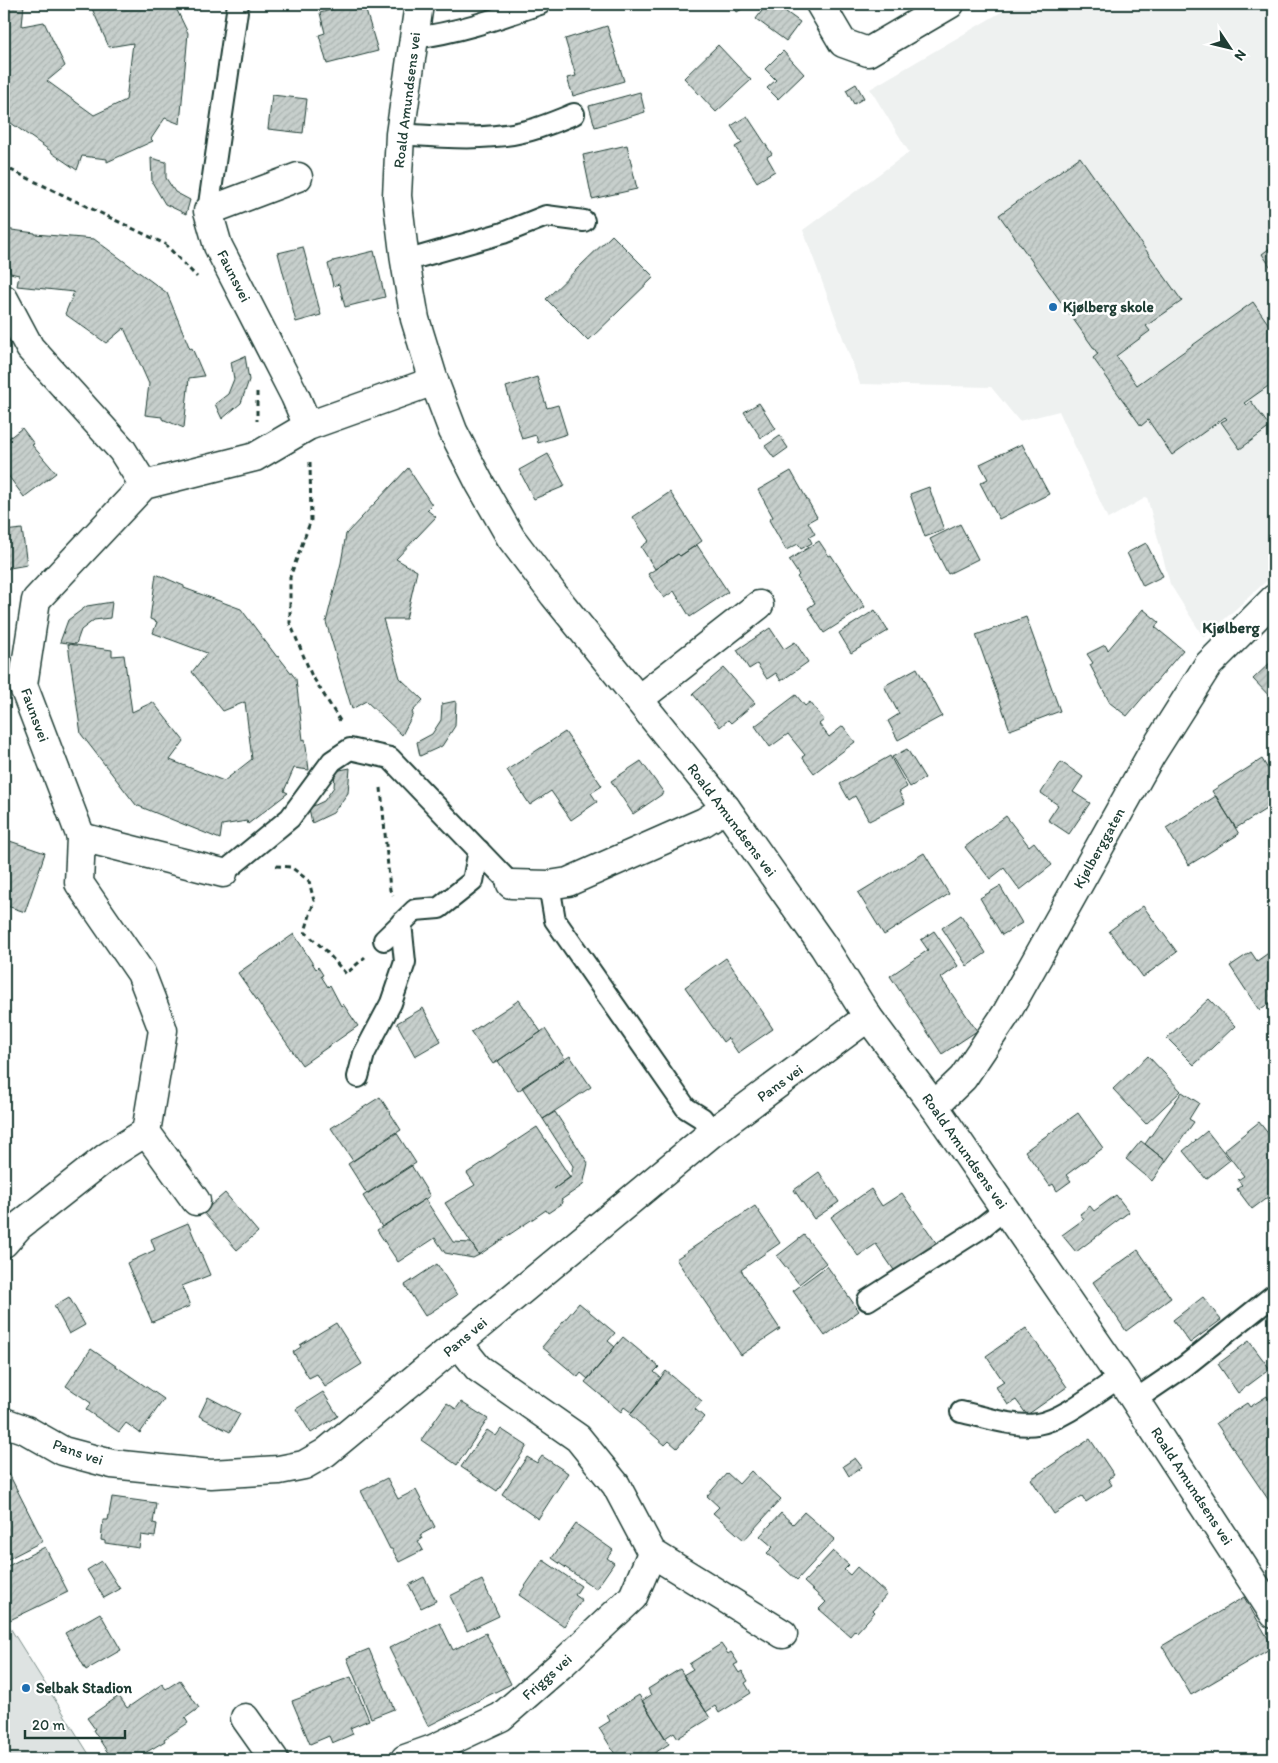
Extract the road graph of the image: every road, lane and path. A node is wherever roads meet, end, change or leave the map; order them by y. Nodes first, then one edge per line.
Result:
1 (238, 4) edge
2 (420, 4) edge
3 (540, 4) edge
4 (820, 4) edge
5 (950, 4) edge
6 (414, 38) junction
7 (574, 114) dead end
8 (400, 134) junction
9 (4, 163) edge
10 (298, 177) dead end
11 (208, 211) junction
12 (584, 221) dead end
13 (404, 261) junction
14 (197, 278) dead end
15 (4, 299) edge
16 (434, 381) junction
17 (257, 390) dead end
18 (308, 426) junction
19 (255, 457) junction
20 (144, 485) junction
21 (1274, 599) edge
22 (759, 605) dead end
23 (639, 699) junction
24 (350, 749) junction
25 (378, 755) junction
26 (726, 808) junction
27 (81, 837) junction
28 (478, 850) junction
29 (228, 869) junction
30 (511, 884) joint
31 (549, 885) junction
32 (405, 920) junction
33 (384, 940) joint
34 (868, 1016) junction
35 (358, 1078) dead end
36 (934, 1106) junction
37 (146, 1132) junction
38 (713, 1132) junction
39 (196, 1201) dead end
40 (1006, 1209) junction
41 (4, 1243) edge
42 (1274, 1295) edge
43 (868, 1300) dead end
44 (458, 1343) junction
45 (1120, 1377) junction
46 (1135, 1400) junction
47 (961, 1412) dead end
48 (4, 1422) edge
49 (652, 1553) junction
50 (1274, 1614) edge
51 (783, 1634) dead end
52 (245, 1718) dead end
53 (274, 1759) edge
54 (405, 1759) edge

1 - 11 lane
2 - 6 street, Roald Amundsens vei
3 - 6 lane
4 - 5 street
6 - 8 street, Roald Amundsens vei
7 - 8 lane
8 - 13 street, Roald Amundsens vei
9 - 14 path
10 - 11 street
11 - 18 street, Faunsvei
12 - 13 lane
13 - 16 street, Roald Amundsens vei
15 - 20 street
16 - 18 street
16 - 23 street, Roald Amundsens vei
17 - 19 path
18 - 19 street
18 - 24 path
19 - 20 street
20 - 27 street, Faunsvei
21 - 36 street, Kjølberggaten
22 - 23 street
23 - 26 street, Roald Amundsens vei
24 - 25 lane
24 - 29 lane
25 - 28 lane
25 - 32 path
26 - 31 street
26 - 34 street, Roald Amundsens vei
27 - 29 street
27 - 37 street
28 - 30 lane
28 - 32 lane
29 - 33 path
30 - 31 street
31 - 38 lane
32 - 33 lane
32 - 35 lane
34 - 36 street, Roald Amundsens vei
34 - 38 street, Pans vei
36 - 40 street, Roald Amundsens vei
37 - 39 street
37 - 41 street
38 - 44 street, Pans vei
40 - 43 lane
40 - 45 street, Roald Amundsens vei
42 - 46 lane
44 - 48 street, Pans vei
44 - 49 street
45 - 46 street, Roald Amundsens vei
45 - 47 lane
46 - 50 street, Roald Amundsens vei
49 - 51 street
49 - 54 street, Friggs vei
52 - 53 street

